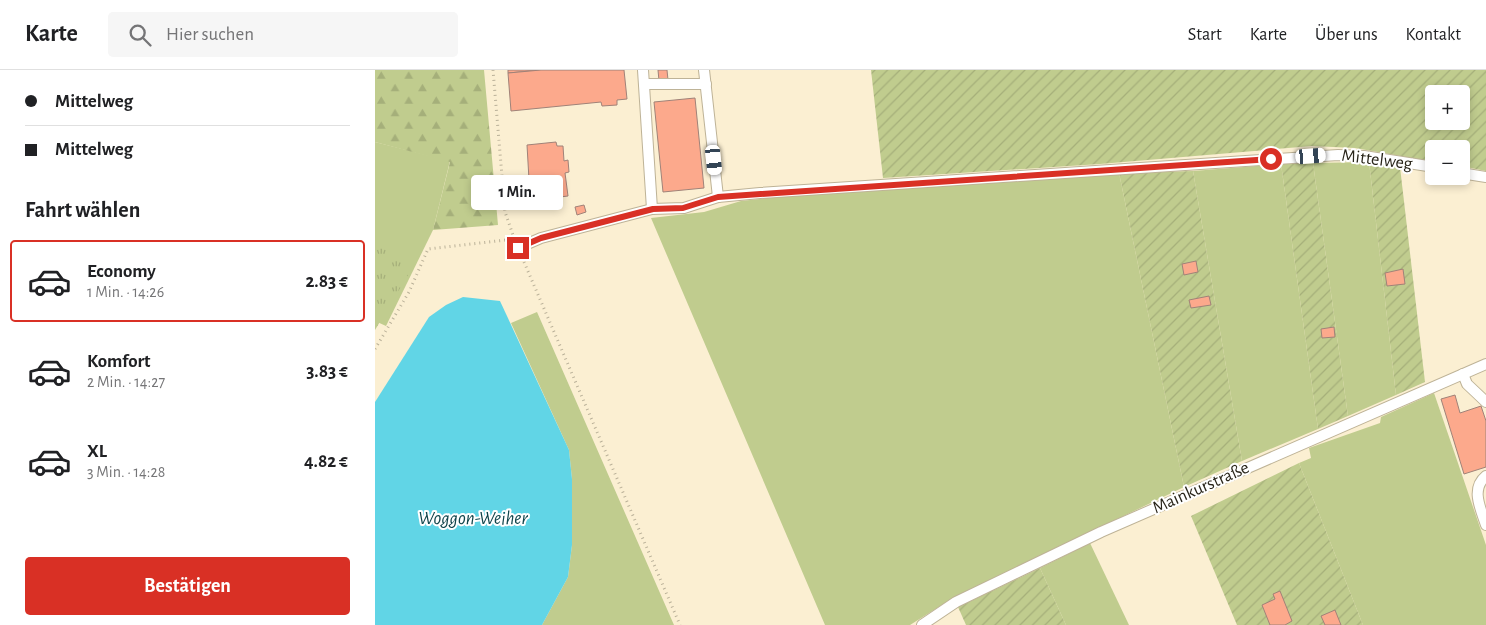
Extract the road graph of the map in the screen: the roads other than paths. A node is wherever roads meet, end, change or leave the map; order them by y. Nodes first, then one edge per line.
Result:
1 (643, 70) edge
2 (705, 70) edge
3 (644, 84) junction
4 (706, 84) junction
5 (1425, 166) edge
6 (1470, 174) edge
7 (1486, 177) edge
8 (718, 197) junction
9 (653, 209) junction
10 (518, 248) road end
11 (1486, 364) edge
12 (1463, 374) junction
13 (1486, 402) edge
14 (1486, 476) edge
15 (1486, 525) edge
16 (922, 625) edge

1 - 3 lane
2 - 4 lane
3 - 4 lane
3 - 9 lane
4 - 8 lane
5 - 8 lane, Mittelweg
6 - 7 lane
8 - 9 lane, Mittelweg
9 - 10 lane, Mittelweg
11 - 12 lane, Mainkurstraße
12 - 13 lane
12 - 16 lane, Mainkurstraße
14 - 15 lane

